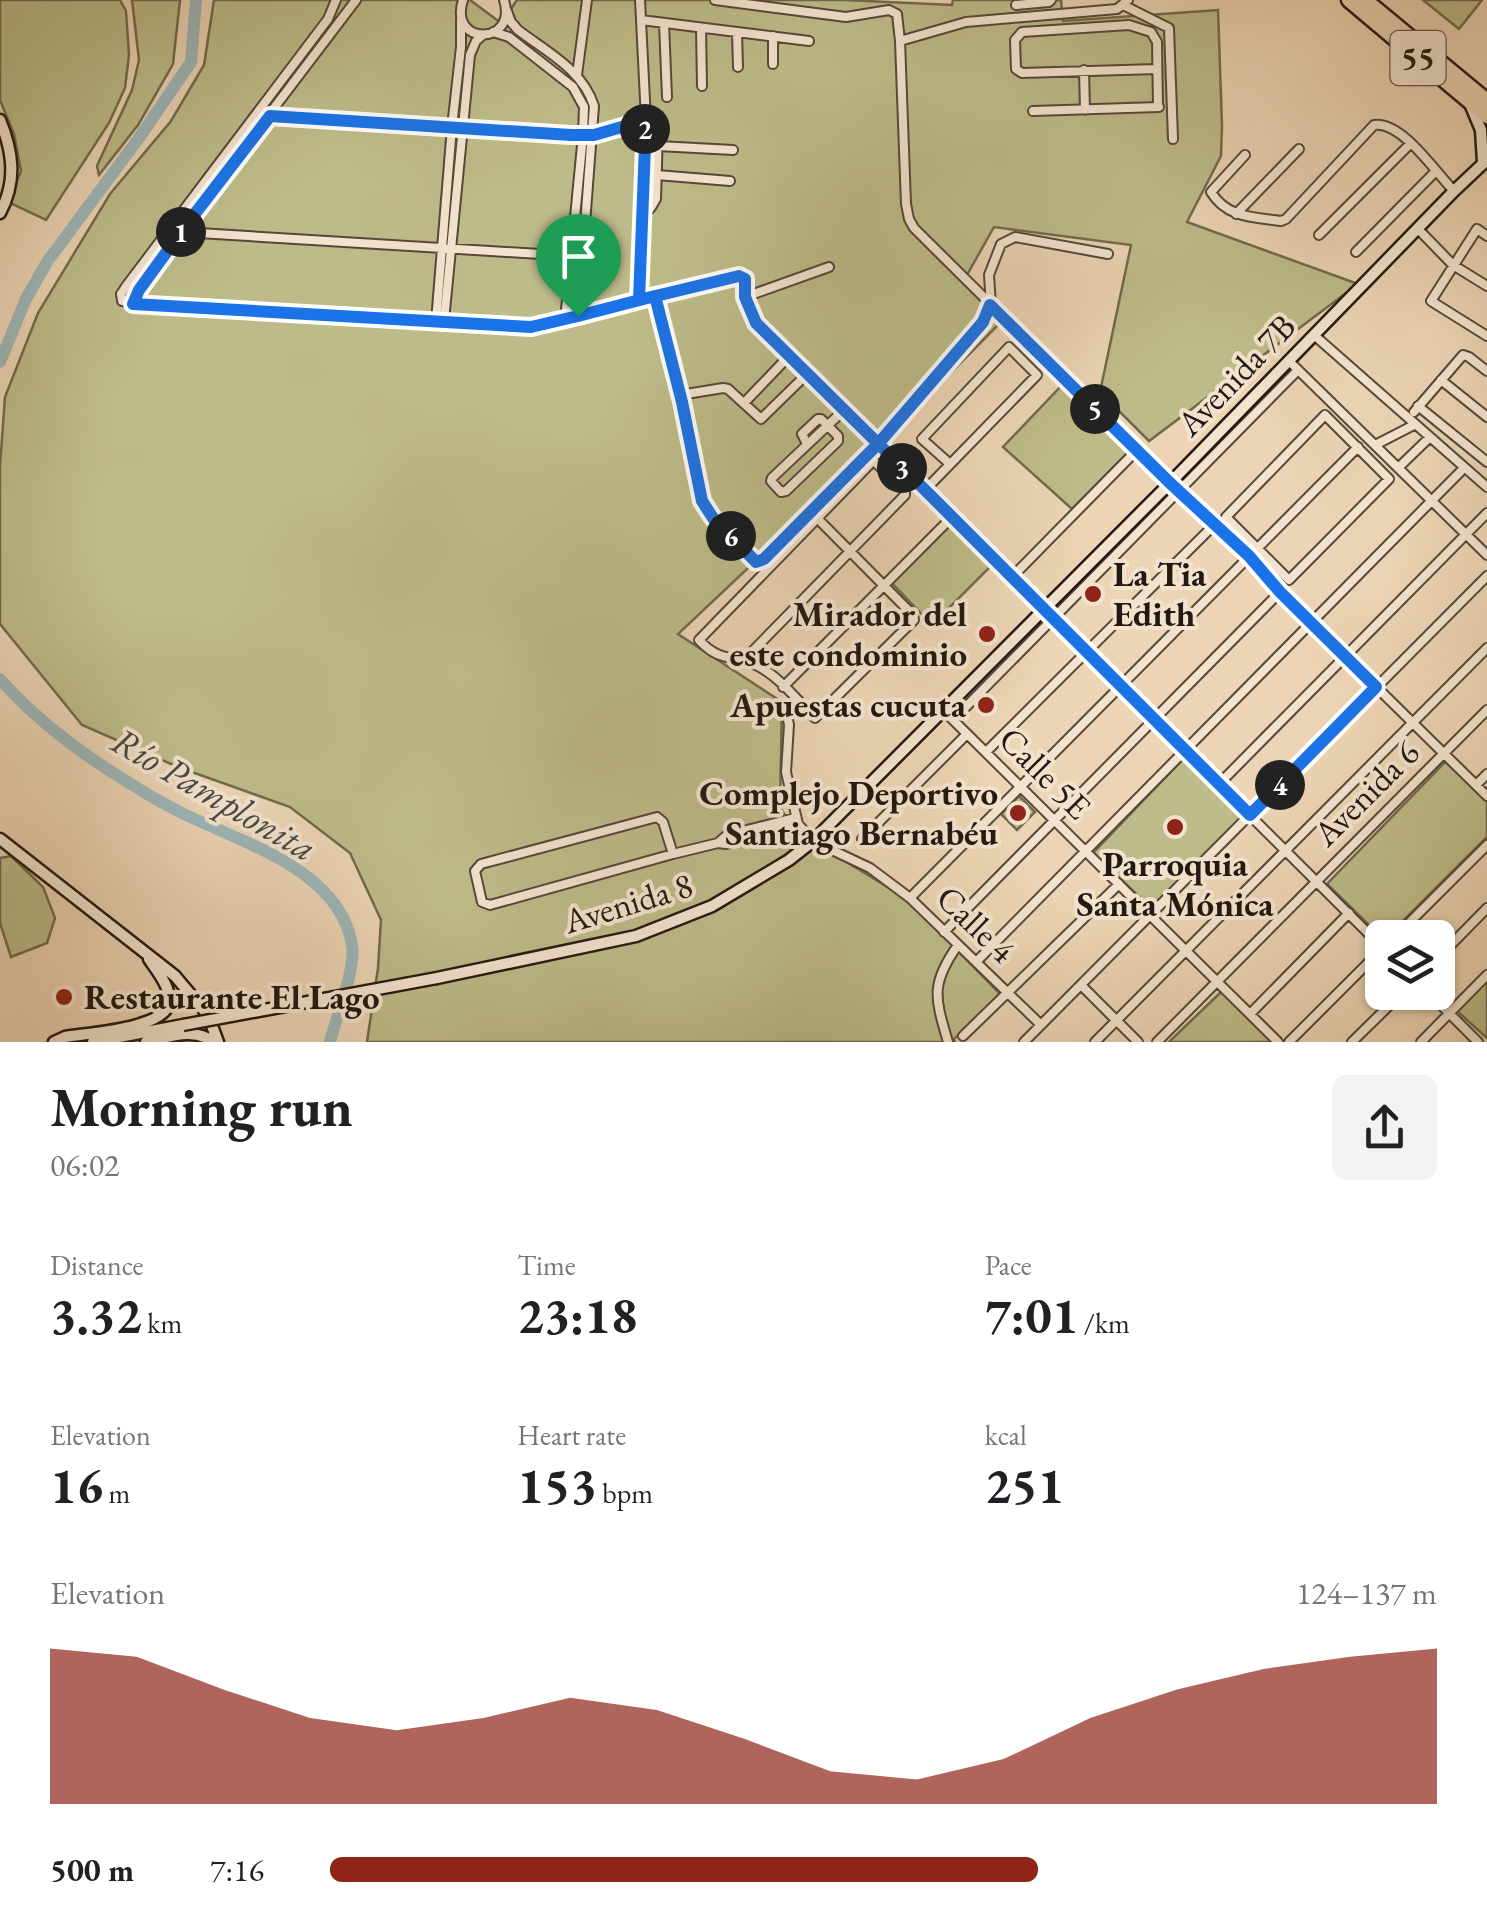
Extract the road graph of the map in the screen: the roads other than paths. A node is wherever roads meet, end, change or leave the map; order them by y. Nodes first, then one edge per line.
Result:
1 (336, 0) edge
2 (356, 0) edge
3 (453, 0) edge
4 (463, 0) edge
5 (504, 0) edge
6 (587, 0) edge
7 (640, 0) edge
8 (714, 0) edge
9 (1051, 0) edge
10 (1068, 0) edge
11 (1348, 0) edge
12 (1365, 0) edge
13 (1126, 3) edge
14 (1016, 5) dead end
15 (506, 11) junction
16 (1069, 12) junction
17 (460, 15) junction
18 (641, 20) junction
19 (664, 23) junction
20 (701, 28) junction
21 (737, 32) junction
22 (488, 34) junction
23 (773, 36) junction
24 (809, 41) dead end
25 (900, 42) junction
26 (580, 53) junction
27 (564, 64) junction
28 (773, 64) dead end
29 (738, 67) dead end
30 (1157, 68) junction
31 (1084, 70) junction
32 (577, 75) junction
33 (702, 86) dead end
34 (668, 97) dead end
35 (1467, 100) junction
36 (1487, 101) edge
37 (1173, 107) junction
38 (1158, 108) junction
39 (1086, 110) junction
40 (1034, 112) dead end
41 (270, 116) junction
42 (1487, 116) edge
43 (0, 120) edge
44 (646, 120) junction
45 (452, 127) junction
46 (462, 128) junction
47 (658, 130) dead end
48 (588, 135) junction
49 (1174, 139) dead end
50 (1410, 144) junction
51 (658, 146) junction
52 (733, 150) dead end
53 (1299, 150) dead end
54 (1244, 155) dead end
55 (1485, 161) edge
56 (1435, 172) junction
57 (657, 175) junction
58 (730, 181) dead end
59 (10, 186) junction
60 (1454, 191) junction
61 (0, 199) edge
62 (642, 209) junction
63 (0, 213) edge
64 (1236, 214) junction
65 (184, 228) junction
66 (1418, 228) junction
67 (1319, 235) dead end
68 (1487, 236) edge
69 (447, 248) junction
70 (1356, 252) dead end
71 (1108, 254) dead end
72 (572, 256) junction
73 (1454, 266) junction
74 (830, 267) dead end
75 (1487, 286) edge
76 (655, 296) junction
77 (745, 297) junction
78 (639, 300) junction
79 (133, 304) junction
80 (990, 305) junction
81 (578, 316) junction
82 (565, 320) junction
83 (440, 321) junction
84 (1314, 336) junction
85 (1487, 336) edge
86 (790, 356) junction
87 (1289, 361) junction
88 (1298, 370) junction
89 (1487, 371) edge
90 (807, 374) junction
91 (1441, 380) junction
92 (968, 391) junction
93 (680, 395) junction
94 (978, 400) dead end
95 (744, 404) junction
96 (986, 408) dead end
97 (844, 410) junction
98 (1487, 417) edge
99 (996, 418) junction
100 (827, 425) junction
101 (1414, 425) junction
102 (1220, 432) junction
103 (1429, 438) junction
104 (1230, 440) junction
105 (878, 444) junction
106 (1375, 445) junction
107 (1358, 447) junction
108 (1137, 450) junction
109 (1487, 462) edge
110 (950, 464) junction
111 (1398, 468) junction
112 (1464, 468) junction
113 (1170, 483) junction
114 (1486, 484) edge
115 (924, 490) junction
116 (1180, 492) junction
117 (1432, 500) junction
118 (1487, 512) edge
119 (952, 517) junction
120 (817, 518) junction
121 (1216, 524) junction
122 (1466, 534) junction
123 (1258, 548) junction
124 (850, 553) junction
125 (1487, 555) edge
126 (1249, 556) junction
127 (1487, 576) edge
128 (1012, 577) junction
129 (884, 586) junction
130 (1280, 592) junction
131 (1049, 614) junction
132 (1311, 622) junction
133 (1487, 648) edge
134 (1088, 653) junction
135 (1346, 656) junction
136 (744, 661) junction
137 (1120, 685) junction
138 (783, 687) junction
139 (1376, 687) junction
140 (778, 707) dead end
141 (1487, 710) edge
142 (948, 715) junction
143 (1154, 719) junction
144 (1412, 722) junction
145 (967, 734) junction
146 (1185, 750) junction
147 (986, 752) junction
148 (1444, 754) junction
149 (1487, 774) edge
150 (1220, 784) junction
151 (1020, 786) junction
152 (1476, 786) junction
153 (1487, 796) edge
154 (1250, 815) junction
155 (1054, 820) junction
156 (796, 821) junction
157 (0, 839) edge
158 (862, 839) dead end
159 (814, 841) junction
160 (1487, 845) edge
161 (14, 850) junction
162 (1286, 850) junction
163 (1086, 851) junction
164 (0, 852) edge
165 (672, 854) junction
166 (1317, 881) junction
167 (1119, 884) junction
168 (910, 898) junction
169 (1487, 908) edge
170 (1349, 914) junction
171 (1150, 915) junction
172 (1412, 920) edge
173 (1365, 930) edge
174 (944, 932) junction
175 (1455, 941) edge
176 (958, 945) junction
177 (143, 950) junction
178 (1186, 950) junction
179 (976, 962) junction
180 (1365, 965) edge
181 (1487, 975) edge
182 (1217, 982) junction
183 (1081, 985) junction
184 (1007, 993) junction
185 (1385, 1010) edge
186 (1445, 1010) edge
187 (1250, 1014) junction
188 (1449, 1014) junction
189 (1116, 1021) junction
190 (1041, 1026) junction
191 (963, 1036) dead end
192 (54, 1042) edge
193 (93, 1042) edge
194 (146, 1042) edge
195 (216, 1042) edge
196 (948, 1042) edge
197 (1024, 1042) edge
198 (1095, 1042) edge
199 (1138, 1042) edge
200 (1157, 1042) edge
201 (1278, 1042) edge
202 (1290, 1042) edge
203 (1352, 1042) edge
204 (1422, 1042) edge
205 (1478, 1042) edge

1 - 79 street
2 - 41 street
3 - 17 street
4 - 17 street
5 - 15 street
6 - 26 street
7 - 18 street
8 - 25 street
9 - 14 street
10 - 16 street
11 - 35 highway, 55
12 - 36 highway, 55
13 - 16 street
13 - 37 street
15 - 22 street
15 - 27 street
16 - 25 street
17 - 22 street
17 - 45 street
18 - 19 street
18 - 44 street
19 - 20 street
19 - 34 street
20 - 21 street
20 - 33 street
21 - 23 street
21 - 29 street
22 - 46 street
22 - 48 street
23 - 24 street
23 - 28 street
25 - 80 street
26 - 27 street
26 - 32 street
27 - 32 street
30 - 31 street
30 - 31 street
30 - 38 street
31 - 39 street
32 - 48 street
35 - 42 highway, 55
35 - 55 street, Avenida 7B
37 - 38 street
37 - 49 street
38 - 39 street
39 - 40 street
41 - 45 street
41 - 65 street
43 - 59 street
44 - 48 street
44 - 62 street
45 - 46 street
45 - 69 street
46 - 48 street
46 - 69 street
47 - 51 street
48 - 72 street
48 - 81 street
50 - 56 street
50 - 64 street
50 - 67 street
51 - 52 street
51 - 57 street
53 - 64 street
54 - 64 street
55 - 60 street, Avenida 7B
56 - 60 street
56 - 70 street
57 - 58 street
57 - 62 street
59 - 61 street
59 - 63 street
60 - 66 street, Avenida 7B
62 - 78 street
65 - 69 street
65 - 79 street
66 - 73 street
66 - 84 street, Avenida 7B
68 - 73 street
69 - 72 street
69 - 83 street
71 - 80 street
72 - 82 street
73 - 75 street
73 - 85 street
74 - 77 street
76 - 77 street
76 - 78 street
76 - 93 street
77 - 86 street
78 - 81 street
79 - 83 street
80 - 105 street
80 - 108 street
81 - 82 street
82 - 83 street
84 - 87 street, Avenida 7B
84 - 101 street
86 - 90 street
86 - 95 street
87 - 88 street
87 - 102 street, Avenida 7B
88 - 104 street, Avenida 7B
88 - 106 street
89 - 91 street
90 - 95 street
90 - 97 street
91 - 98 street
91 - 109 street
92 - 94 street
92 - 99 street
92 - 110 street
93 - 95 street
93 - 105 street
96 - 99 street
97 - 100 street
97 - 105 street
99 - 110 street
100 - 100 street
101 - 103 street
101 - 106 street
102 - 104 street
102 - 113 street, Avenida 7B
103 - 111 street
103 - 112 street
104 - 116 street, Avenida 7B
105 - 115 street
106 - 111 street
107 - 123 street
107 - 123 street
107 - 123 street
108 - 113 street
108 - 128 street
110 - 115 street
111 - 117 street
112 - 114 street
112 - 117 street
113 - 116 street
113 - 131 street, Avenida 7B
115 - 119 street
116 - 121 street
116 - 131 street, Avenida 7B
117 - 122 street
117 - 132 street
118 - 122 street
119 - 128 street
119 - 129 street
120 - 124 street
120 - 124 street
120 - 136 street
121 - 126 street
121 - 134 street
122 - 125 street
122 - 135 street
123 - 126 street
124 - 129 street
124 - 136 street
126 - 130 street
126 - 137 street
127 - 139 street
128 - 131 street
129 - 138 street
129 - 138 street
130 - 132 street
130 - 143 street
131 - 134 street
131 - 142 street, Avenida 7B
132 - 135 street
132 - 146 street
133 - 144 street
134 - 137 street
134 - 147 street
135 - 139 street
135 - 150 street
136 - 138 street
137 - 143 street
137 - 151 street
139 - 144 street
139 - 154 street
140 - 156 street
141 - 148 street, Avenida 6
142 - 145 street, Calle 5E
142 - 159 street, Avenida 8
143 - 146 street
143 - 155 street
144 - 148 street
144 - 162 street
145 - 147 street, Calle 5E
145 - 158 street
146 - 150 street
146 - 163 street
147 - 151 street, Calle 5E
148 - 152 street
148 - 166 street, Avenida 6
149 - 152 street
150 - 154 street
151 - 155 street, Calle 5E
151 - 168 street
152 - 153 street
154 - 162 street
154 - 171 street
155 - 163 street, Calle 5E
155 - 174 street
156 - 159 street
156 - 165 street
157 - 161 street
159 - 168 street, Calle 4
159 - 193 street, Avenida 8, bridge
160 - 172 street
161 - 164 street
161 - 177 street
162 - 166 street
162 - 178 street
163 - 167 street, Calle 5E
163 - 179 street
165 - 165 street
166 - 170 street
166 - 182 street, Avenida 6
167 - 171 street, Calle 5E
167 - 184 street
168 - 174 street, Calle 4
169 - 175 street
170 - 173 street
170 - 187 street
171 - 178 street, Calle 5E
171 - 183 street
174 - 176 street, Calle 4
176 - 179 street, Calle 4
176 - 196 street
177 - 192 street
177 - 195 street
178 - 182 street, Calle 5E
178 - 189 street
179 - 184 street, Calle 4
180 - 202 street
181 - 188 street
182 - 187 street, Calle 5E
182 - 200 street, Avenida 6
183 - 189 street
183 - 190 street
184 - 190 street, Calle 4
184 - 191 street
185 - 203 street
186 - 188 street
187 - 201 street, Calle 5E
188 - 204 street
188 - 205 street
189 - 198 street
189 - 199 street
190 - 197 street
194 - 195 street

